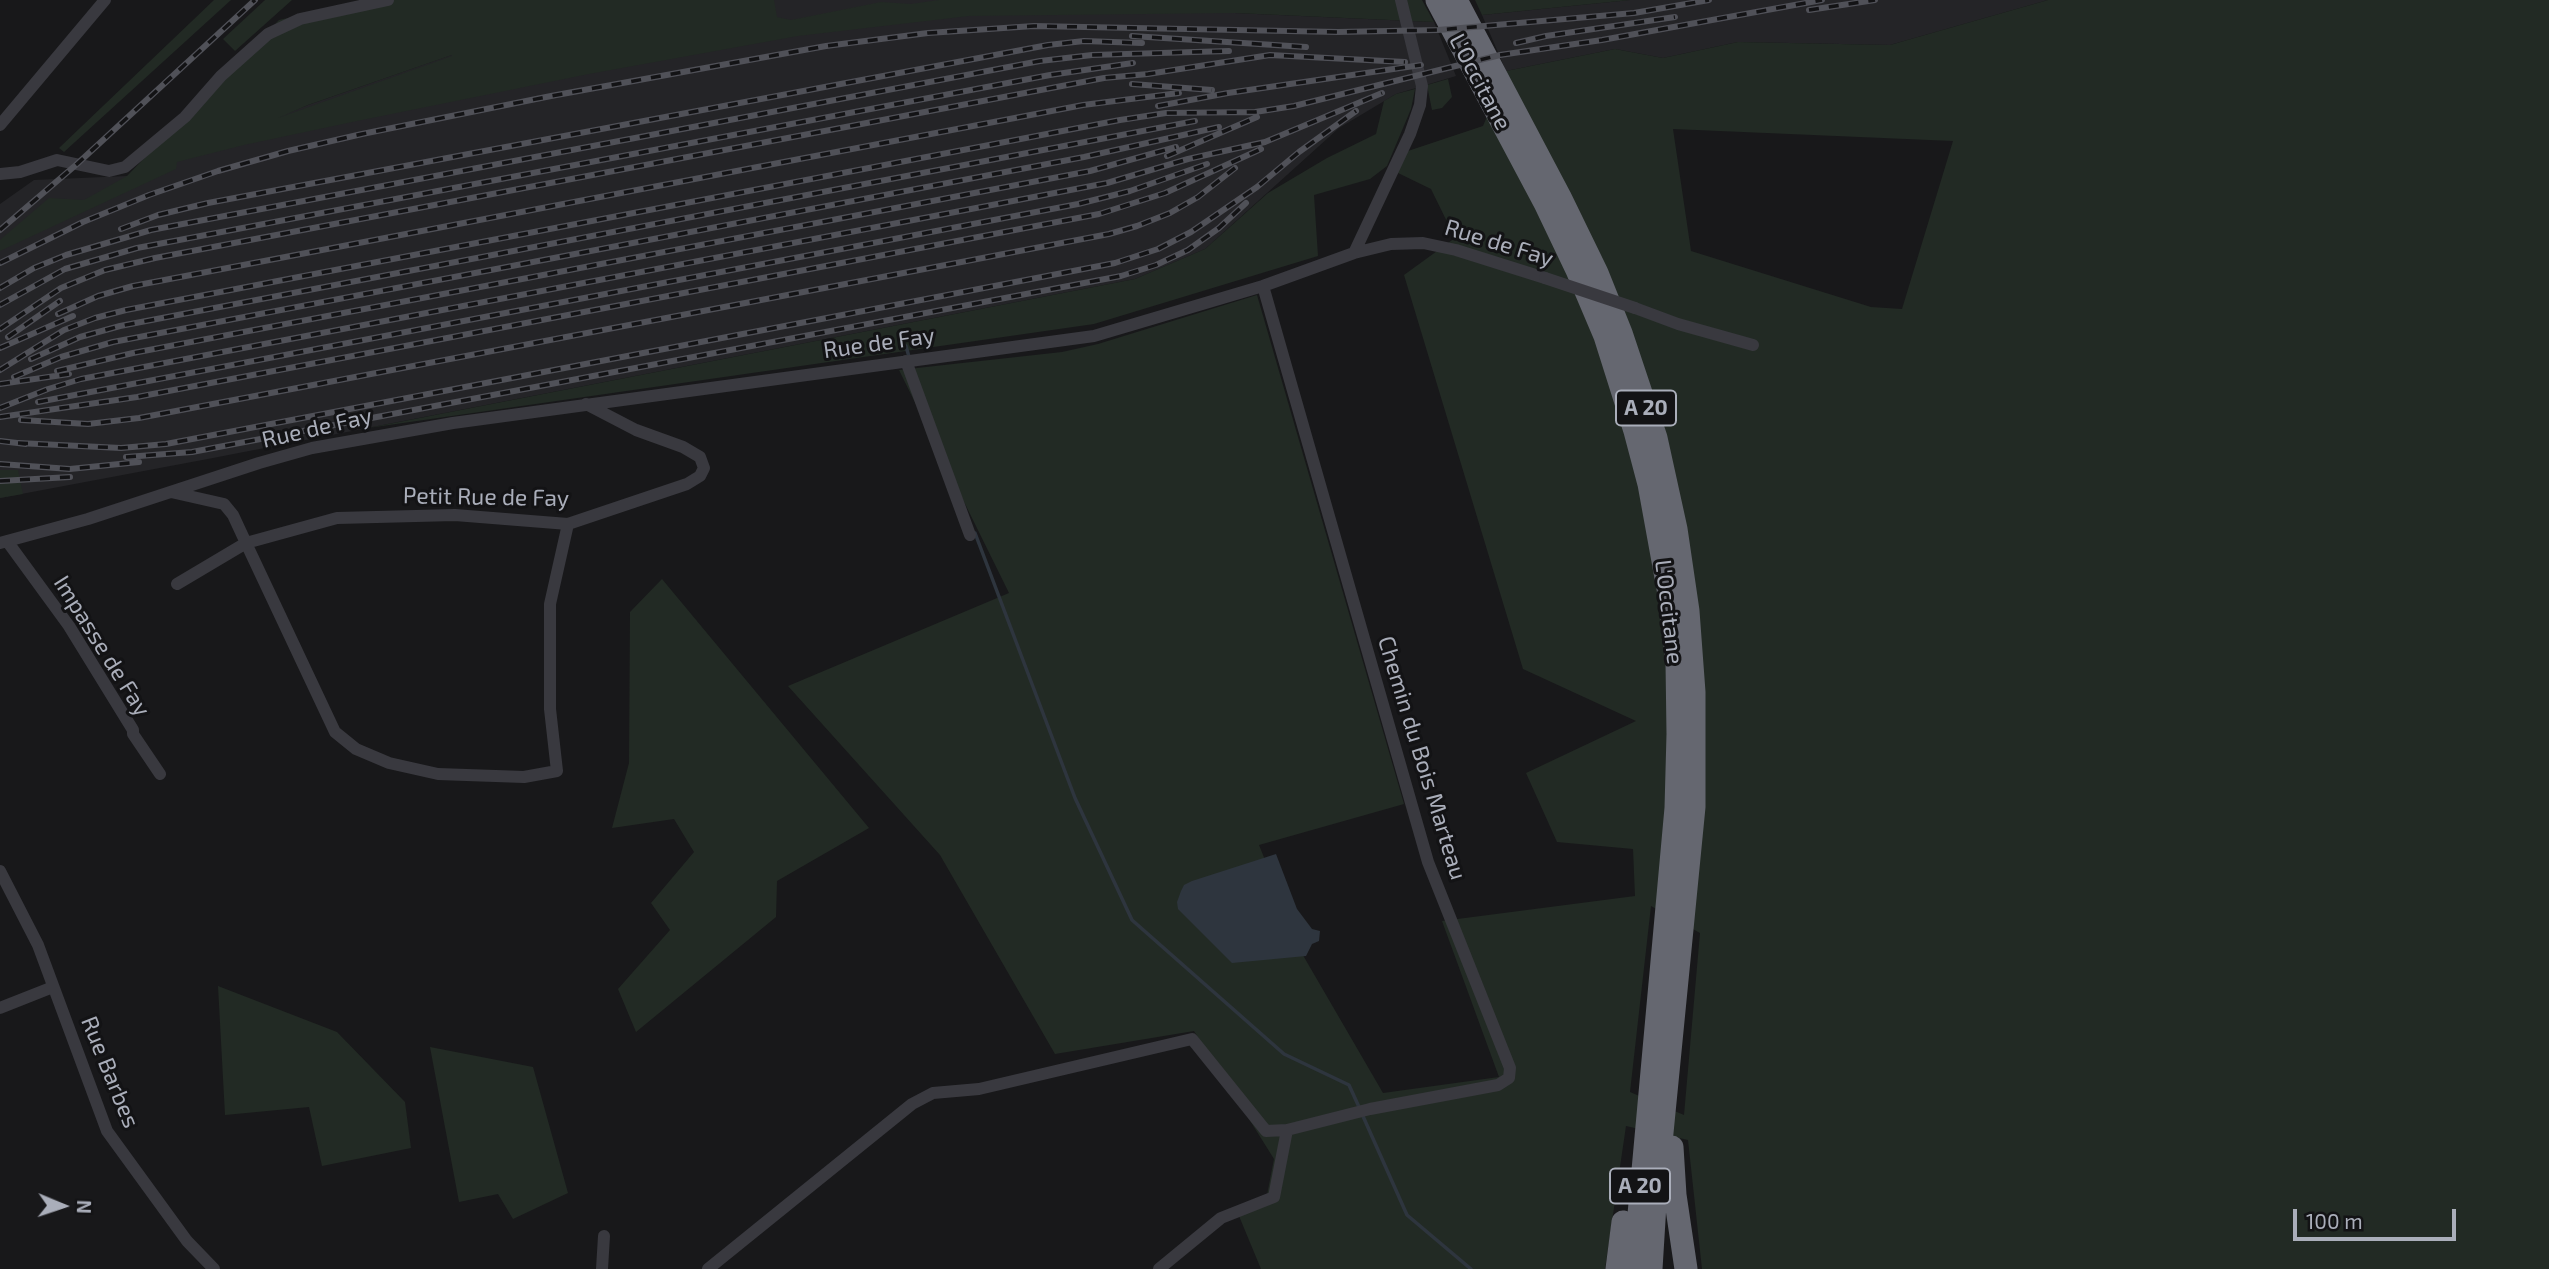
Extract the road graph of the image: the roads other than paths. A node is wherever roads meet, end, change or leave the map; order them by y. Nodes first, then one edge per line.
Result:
1 (105, 0) edge
2 (388, 0) edge
3 (1401, 0) edge
4 (1437, 0) edge
5 (1456, 0) edge
6 (0, 125) edge
7 (0, 174) edge
8 (1354, 253) junction
9 (1263, 286) junction
10 (1753, 345) dead end
11 (906, 361) junction
12 (586, 404) junction
13 (170, 492) junction
14 (568, 524) junction
15 (970, 536) dead end
16 (4, 542) edge
17 (246, 543) junction
18 (177, 584) dead end
19 (160, 774) dead end
20 (1, 876) edge
21 (53, 987) junction
22 (0, 1008) edge
23 (1670, 1062) junction
24 (1648, 1103) junction
25 (1287, 1129) junction
26 (604, 1236) dead end
27 (214, 1269) edge
28 (602, 1269) edge
29 (708, 1269) edge
30 (1159, 1269) edge
31 (1617, 1269) edge
32 (1634, 1269) edge
33 (1651, 1269) edge
34 (1686, 1269) edge

1 - 6 street
2 - 7 street
3 - 8 street
4 - 24 highway, L'Occitane / A 20
5 - 23 highway, L'Occitane / A 20
8 - 9 street, Rue de Fay
8 - 10 street, Rue de Fay, bridge
9 - 11 street, Rue de Fay
9 - 25 street, Chemin du Bois Marteau
11 - 12 street, Rue de Fay
11 - 15 street
12 - 13 street, Rue de Fay
12 - 14 street, Petit Rue de Fay
13 - 16 street, Rue de Fay
13 - 17 street
14 - 17 street, Petit Rue de Fay
14 - 17 street
16 - 19 street, Impasse de Fay
17 - 18 street, Petit Rue de Fay
20 - 21 street, Rue Barbes
21 - 22 street
21 - 27 street, Rue Barbes
23 - 33 highway, L'Occitane / A 20
23 - 34 highway
24 - 31 highway
24 - 32 highway, L'Occitane / A 20
25 - 29 street
25 - 30 street
26 - 28 street

